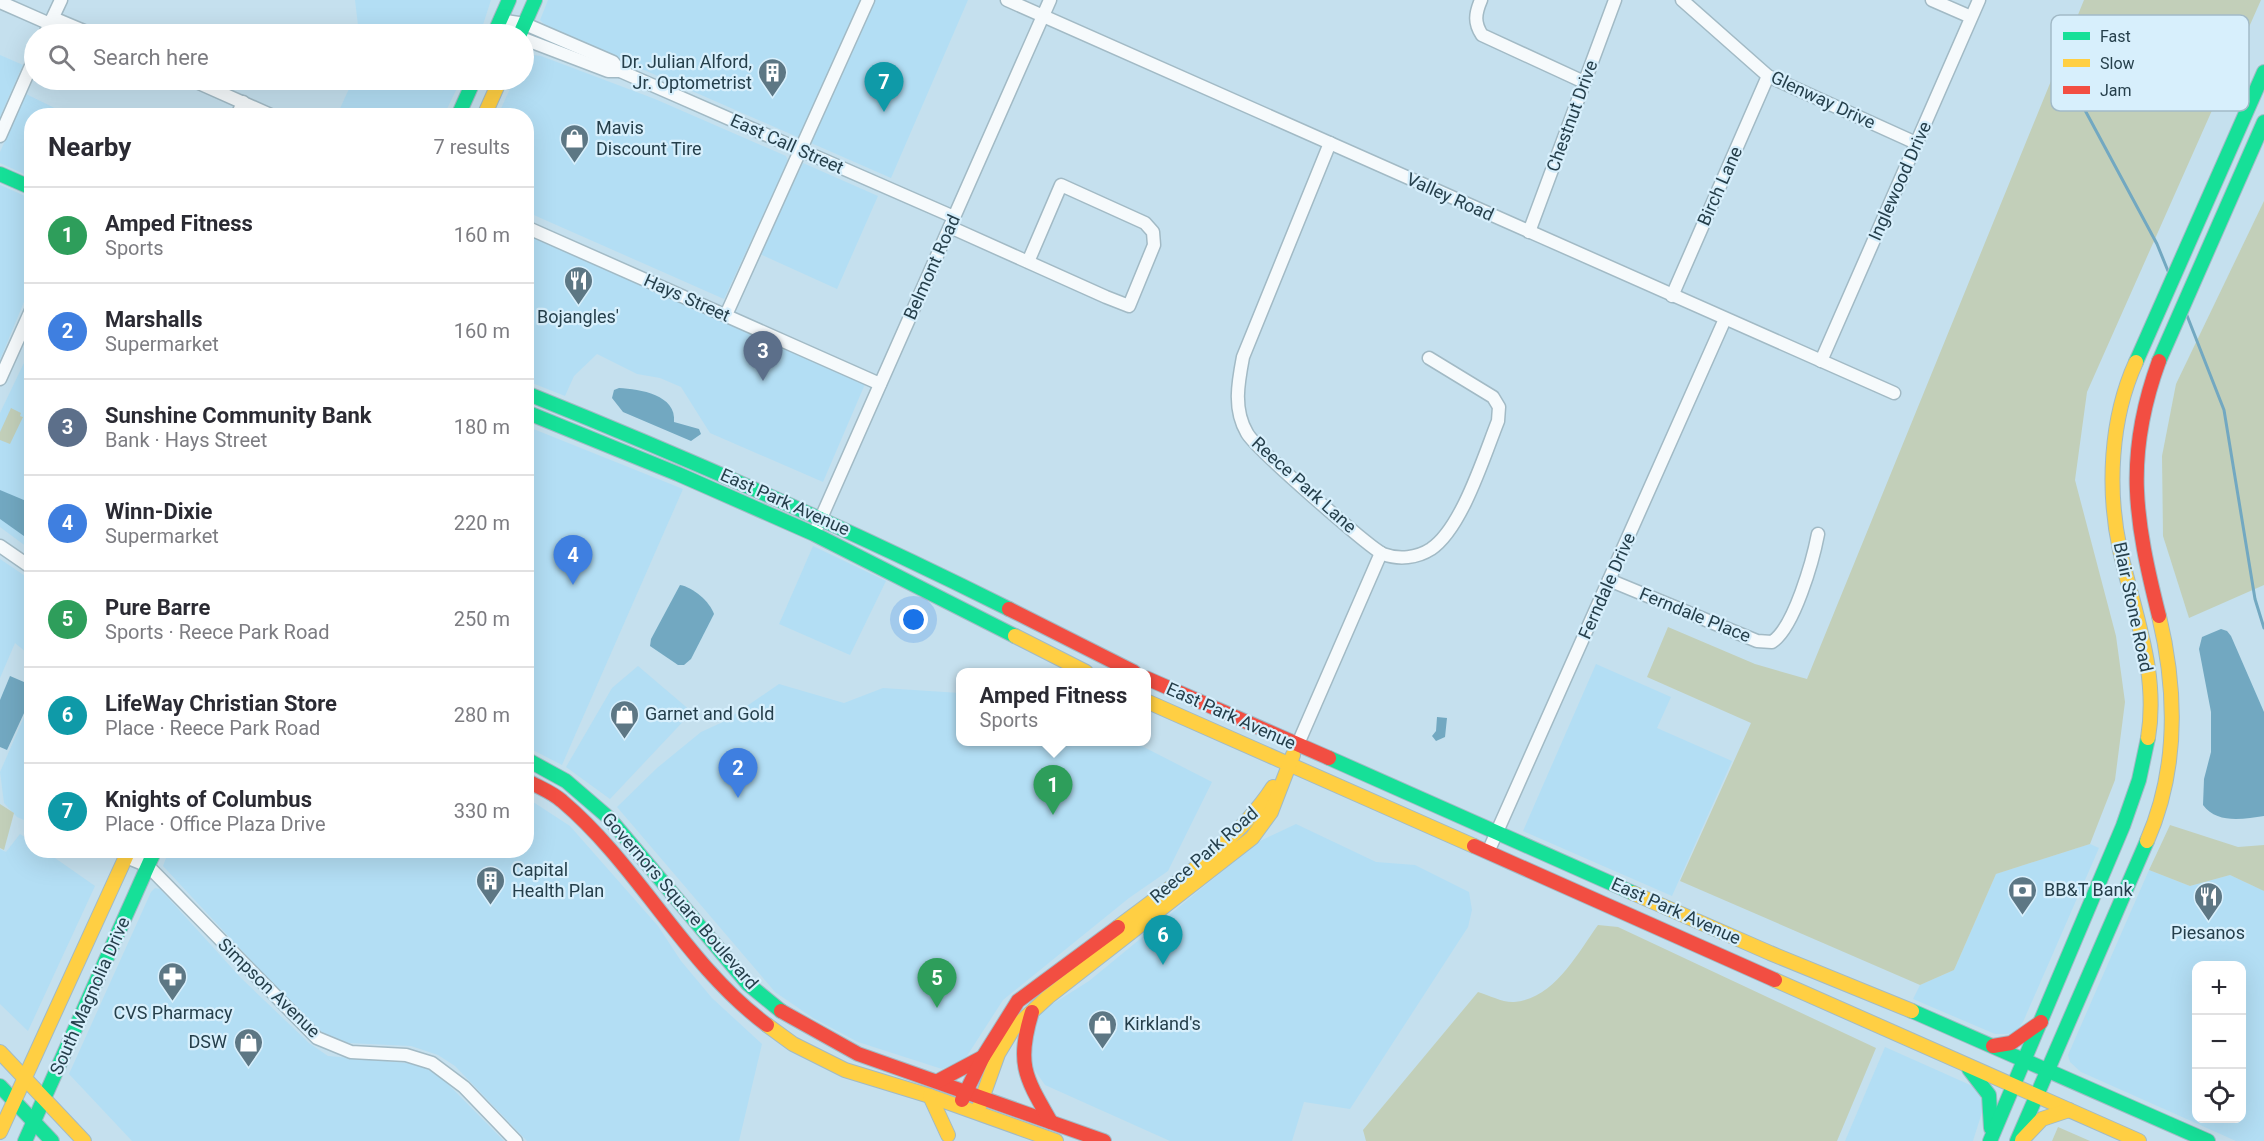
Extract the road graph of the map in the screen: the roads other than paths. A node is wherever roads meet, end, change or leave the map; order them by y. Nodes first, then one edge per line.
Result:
1 (61, 0) edge
2 (509, 0) edge
3 (535, 0) edge
4 (868, 0) edge
5 (1006, 0) edge
6 (1050, 0) edge
7 (1481, 0) edge
8 (1615, 0) edge
9 (1682, 0) edge
10 (1932, 0) edge
11 (1978, 0) edge
12 (0, 2) edge
13 (1043, 16) junction
14 (1971, 17) junction
15 (500, 20) junction
16 (47, 24) edge
17 (49, 24) edge
18 (498, 24) edge
19 (504, 24) edge
20 (510, 24) edge
21 (524, 24) edge
22 (534, 33) edge
23 (534, 43) edge
24 (620, 71) junction
25 (2264, 72) edge
26 (1768, 75) junction
27 (24, 82) edge
28 (1584, 82) junction
29 (215, 90) edge
30 (470, 90) edge
31 (496, 90) edge
32 (243, 102) junction
33 (2249, 106) edge
34 (240, 108) edge
35 (256, 108) edge
36 (462, 108) edge
37 (488, 108) edge
38 (2247, 111) edge
39 (2264, 122) edge
40 (0, 136) edge
41 (1329, 143) junction
42 (1916, 143) junction
43 (800, 150) junction
44 (0, 174) edge
45 (24, 184) edge
46 (952, 222) junction
47 (534, 231) edge
48 (1529, 232) junction
49 (1028, 262) junction
50 (1672, 296) junction
51 (726, 315) junction
52 (1725, 319) junction
53 (24, 326) edge
54 (1429, 358) dead end
55 (1821, 362) junction
56 (0, 379) edge
57 (880, 384) junction
58 (1894, 393) dead end
59 (534, 396) edge
60 (534, 415) edge
61 (821, 518) junction
62 (814, 534) junction
63 (1818, 534) dead end
64 (0, 546) edge
65 (1381, 553) junction
66 (24, 562) edge
67 (1609, 580) junction
68 (1078, 668) edge
69 (1126, 668) edge
70 (1151, 680) edge
71 (1151, 703) edge
72 (1297, 746) junction
73 (534, 764) edge
74 (1289, 764) junction
75 (534, 785) edge
76 (582, 792) junction
77 (569, 808) junction
78 (1497, 832) junction
79 (1488, 852) junction
80 (126, 858) edge
81 (135, 858) edge
82 (152, 858) edge
83 (148, 866) junction
84 (2101, 877) junction
85 (2127, 888) junction
86 (691, 916) junction
87 (670, 922) junction
88 (681, 936) junction
89 (1033, 1009) junction
90 (2044, 1020) junction
91 (833, 1042) junction
92 (1993, 1046) junction
93 (1, 1053) edge
94 (983, 1057) junction
95 (824, 1060) junction
96 (2026, 1060) junction
97 (1964, 1064) junction
98 (2046, 1069) junction
99 (25, 1078) junction
100 (938, 1081) junction
101 (0, 1086) edge
102 (2015, 1086) junction
103 (966, 1092) junction
104 (2035, 1095) junction
105 (930, 1096) junction
106 (983, 1098) junction
107 (44, 1099) junction
108 (14, 1101) junction
109 (959, 1107) junction
110 (2069, 1110) junction
111 (977, 1113) junction
112 (34, 1122) junction
113 (1051, 1122) junction
114 (0, 1132) edge
115 (948, 1135) dead end
116 (25, 1141) edge
117 (52, 1141) edge
118 (84, 1141) edge
119 (516, 1141) edge
120 (1056, 1141) edge
121 (1104, 1141) edge
122 (1990, 1141) edge
123 (2017, 1141) edge
124 (2022, 1141) edge
125 (2139, 1141) edge
126 (2208, 1141) edge

1 - 17 street
2 - 15 main road
3 - 21 main road
4 - 43 street
5 - 13 street, Valley Road
6 - 13 street, Belmont Road
7 - 28 street
8 - 28 street, Chestnut Drive
9 - 26 street, Glenway Drive
10 - 14 street
11 - 14 street, Inglewood Drive
12 - 16 street
13 - 41 street, Valley Road
13 - 46 street, Belmont Road
14 - 42 street, Inglewood Drive
15 - 18 main road
15 - 19 street
15 - 20 street, East Call Street
22 - 24 street, East Call Street
23 - 24 street, East Call Street
24 - 43 street, East Call Street
25 - 33 main road, Blair Stone Road
26 - 42 street, Glenway Drive
26 - 50 street, Birch Lane
27 - 40 street
28 - 48 street, Chestnut Drive
29 - 32 street
30 - 36 main road
31 - 37 main road
32 - 34 street
32 - 35 street
38 - 84 main road, Blair Stone Road
39 - 85 main road, Blair Stone Road
41 - 48 street, Valley Road
41 - 65 street, Reece Park Lane
42 - 55 street, Inglewood Drive
43 - 46 street, East Call Street
43 - 51 street
44 - 45 main road
46 - 49 street, East Call Street
46 - 57 street, Belmont Road
47 - 51 street, Hays Street
48 - 50 street, Valley Road
49 - 49 street, East Call Street
50 - 52 street, Valley Road
51 - 57 street, Hays Street
52 - 55 street, Valley Road
52 - 67 street, Ferndale Drive
53 - 56 street
54 - 65 street
55 - 58 street, Valley Road
57 - 61 street, Belmont Road
59 - 61 main road, East Park Avenue
60 - 62 main road, East Park Avenue
61 - 62 street, Belmont Road
61 - 69 main road, East Park Avenue
62 - 68 main road, East Park Avenue
63 - 67 street, Ferndale Place
64 - 66 street
65 - 72 street
67 - 78 street, Ferndale Drive
70 - 72 main road, East Park Avenue
71 - 74 main road, East Park Avenue
72 - 74 main road, Reece Park Road
72 - 78 main road, East Park Avenue
73 - 76 main road, Governors Square Boulevard
74 - 79 main road, East Park Avenue
74 - 89 main road, Reece Park Road
74 - 94 main road, Reece Park Road
75 - 77 main road, Governors Square Boulevard
76 - 77 main road
76 - 86 main road, Governors Square Boulevard
77 - 87 main road, Governors Square Boulevard
78 - 79 street, Ferndale Drive
78 - 92 main road, East Park Avenue
79 - 97 main road, East Park Avenue
80 - 99 main road, South Magnolia Drive
81 - 83 street, Simpson Avenue
82 - 83 main road, South Magnolia Drive
83 - 107 main road, South Magnolia Drive
83 - 119 street, Simpson Avenue
84 - 85 main road
84 - 90 main road, Blair Stone Road
85 - 98 main road, Blair Stone Road
86 - 87 main road
86 - 88 main road
86 - 91 main road, Governors Square Boulevard
87 - 88 main road, Governors Square Boulevard
88 - 95 main road, Governors Square Boulevard
89 - 106 main road, Reece Park Road
89 - 113 main road
90 - 92 main road
90 - 96 main road, Blair Stone Road
91 - 95 main road
91 - 100 main road, Governors Square Boulevard
92 - 96 main road, East Park Avenue
93 - 99 main road
94 - 100 main road
94 - 103 main road, Reece Park Road
95 - 105 main road, Governors Square Boulevard
96 - 98 main road, East Park Avenue
96 - 102 main road, Blair Stone Road
97 - 102 main road, East Park Avenue
97 - 122 main road
98 - 104 main road, Blair Stone Road
98 - 126 main road, East Park Avenue
99 - 107 main road
99 - 108 main road, South Magnolia Drive
100 - 103 main road, Governors Square Boulevard
101 - 108 main road
102 - 104 main road, East Park Avenue
102 - 122 main road, Blair Stone Road
103 - 106 main road, Governors Square Boulevard
103 - 109 main road
104 - 110 main road, East Park Avenue
104 - 123 main road, Blair Stone Road
105 - 109 main road, Governors Square Boulevard
105 - 115 main road
106 - 111 main road
106 - 113 main road, Governors Square Boulevard
107 - 112 main road, South Magnolia Drive
107 - 118 main road
108 - 112 main road
108 - 114 main road, South Magnolia Drive
109 - 111 main road, Governors Square Boulevard
110 - 124 main road
110 - 125 main road, East Park Avenue
111 - 120 main road, Governors Square Boulevard
112 - 116 main road, South Magnolia Drive
112 - 117 main road
113 - 121 main road, Governors Square Boulevard

